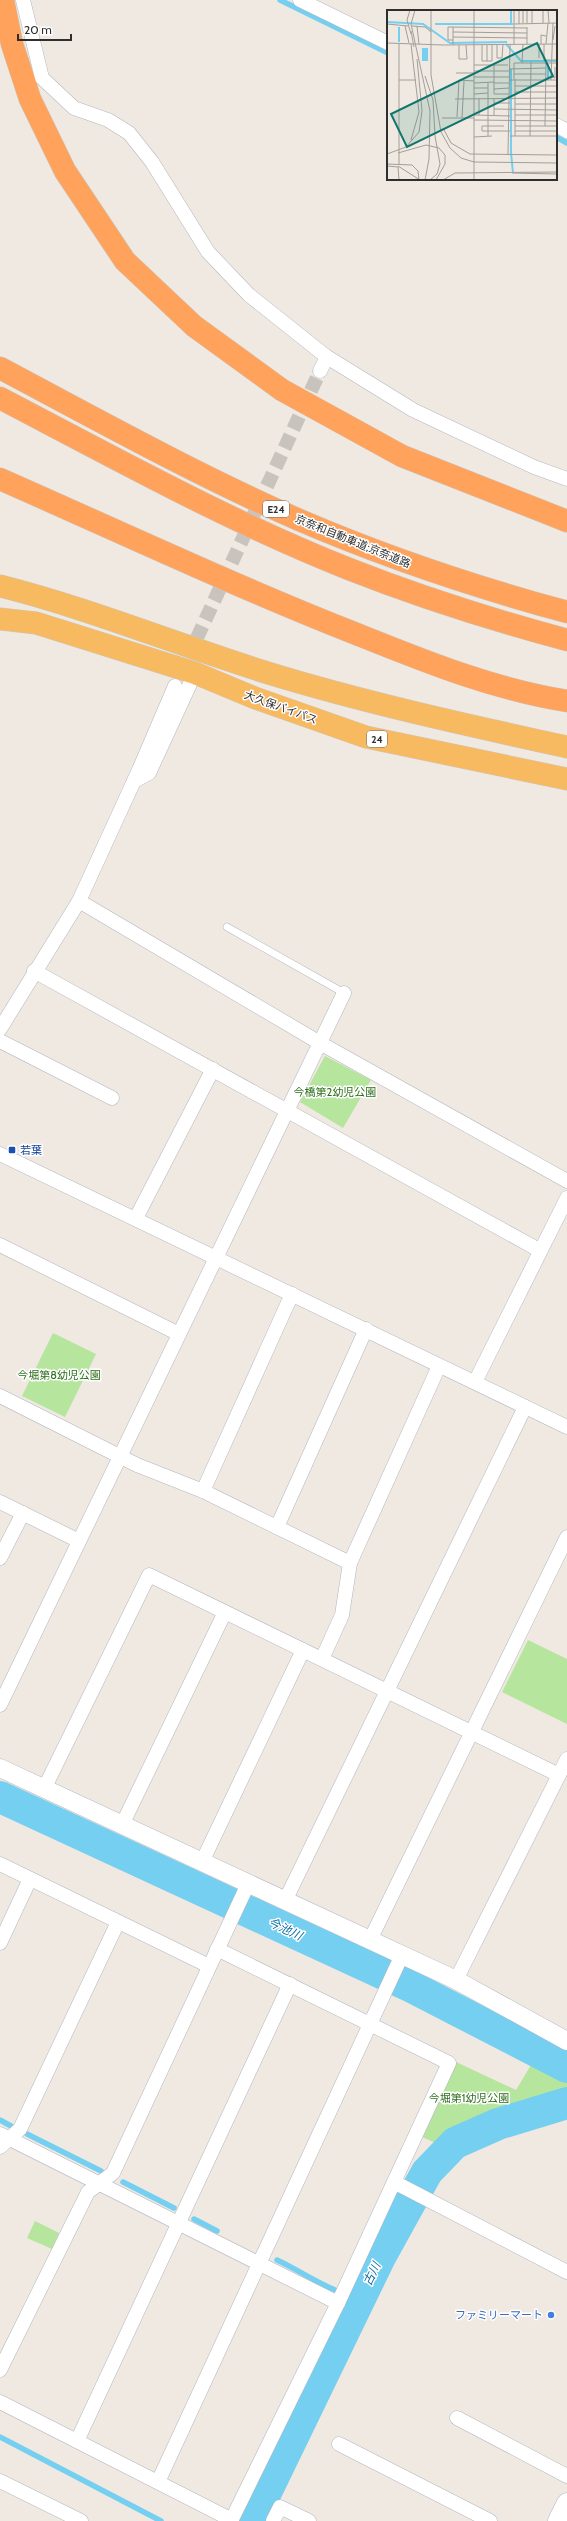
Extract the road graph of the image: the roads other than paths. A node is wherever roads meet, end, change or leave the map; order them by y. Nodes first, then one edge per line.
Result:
1 (3, 0) edge
2 (23, 0) edge
3 (300, 0) edge
4 (387, 43) edge
5 (557, 125) edge
6 (567, 130) edge
7 (327, 357) junction
8 (0, 368) edge
9 (320, 371) tunnel mouth
10 (0, 398) edge
11 (0, 479) edge
12 (567, 479) edge
13 (567, 521) edge
14 (0, 586) edge
15 (567, 612) edge
16 (0, 619) edge
17 (567, 640) edge
18 (195, 673) junction
19 (175, 686) tunnel mouth
20 (567, 701) edge
21 (567, 747) edge
22 (567, 779) edge
23 (134, 781) junction
24 (79, 901) junction
25 (227, 927) dead end
26 (34, 970) junction
27 (344, 993) joint
28 (0, 1029) edge
29 (0, 1041) edge
30 (320, 1043) junction
31 (213, 1069) junction
32 (112, 1098) dead end
33 (287, 1110) junction
34 (0, 1154) edge
35 (567, 1181) edge
36 (567, 1198) edge
37 (136, 1218) junction
38 (0, 1245) edge
39 (539, 1250) junction
40 (216, 1258) junction
41 (292, 1294) junction
42 (366, 1329) junction
43 (179, 1334) junction
44 (439, 1366) junction
45 (475, 1382) junction
46 (0, 1396) edge
47 (525, 1407) junction
48 (567, 1427) edge
49 (120, 1456) junction
50 (203, 1491) junction
51 (0, 1502) edge
52 (23, 1513) junction
53 (277, 1528) junction
54 (567, 1537) edge
55 (79, 1541) junction
56 (0, 1558) edge
57 (350, 1563) junction
58 (225, 1612) junction
59 (303, 1650) junction
60 (322, 1659) junction
61 (387, 1691) junction
62 (0, 1705) edge
63 (471, 1732) junction
64 (567, 1759) edge
65 (0, 1768) edge
66 (559, 1775) junction
67 (44, 1789) junction
68 (122, 1825) junction
69 (202, 1862) junction
70 (0, 1864) edge
71 (30, 1879) junction
72 (248, 1884) junction
73 (285, 1901) junction
74 (118, 1922) junction
75 (370, 1940) junction
76 (0, 1943) edge
77 (217, 1949) junction
78 (399, 1962) junction
79 (209, 1966) junction
80 (456, 1980) junction
81 (290, 1984) junction
82 (370, 2024) junction
83 (567, 2041) edge
84 (3, 2140) edge
85 (394, 2182) junction
86 (100, 2184) junction
87 (178, 2223) junction
88 (259, 2263) junction
89 (567, 2272) edge
90 (338, 2303) junction
91 (0, 2370) edge
92 (0, 2402) edge
93 (457, 2418) dead end
94 (77, 2440) junction
95 (339, 2444) dead end
96 (567, 2476) edge
97 (0, 2481) edge
98 (158, 2482) junction
99 (232, 2520) edge
100 (80, 2521) edge
101 (273, 2521) edge
102 (309, 2521) edge
103 (490, 2521) edge

1 - 13 highway
2 - 7 street
3 - 4 street
5 - 6 street
7 - 9 street
7 - 12 street
8 - 15 highway, 京奈和自動車道;京奈道路 / E24
10 - 17 highway, E24
11 - 20 highway
14 - 21 highway
16 - 18 highway, 大久保バイパス / 24
18 - 22 highway, 大久保バイパス / 24
18 - 23 street
19 - 23 street
23 - 24 street
24 - 26 street
24 - 30 street
25 - 27 lane
26 - 28 street
26 - 31 street
27 - 30 street
29 - 32 street
30 - 33 street
30 - 35 street
31 - 33 street
31 - 37 street
33 - 39 street
33 - 40 street
34 - 37 street
36 - 39 street
37 - 40 street
38 - 43 street
39 - 45 street
40 - 41 street
40 - 43 street
41 - 42 street
41 - 50 street
42 - 44 street
42 - 53 street
43 - 49 street
44 - 45 street
44 - 57 street
45 - 47 street
46 - 49 street
47 - 48 street
47 - 61 street
49 - 50 street
49 - 55 street
50 - 53 street
51 - 52 street
52 - 55 street
52 - 56 street
53 - 57 street
54 - 63 street
55 - 62 street
57 - 60 street
58 - 59 street
58 - 67 street
58 - 68 street
59 - 60 street
59 - 69 street
60 - 61 street
61 - 63 street
61 - 73 street
63 - 66 street
63 - 75 street
64 - 66 street
65 - 67 street
66 - 80 street
67 - 68 street
68 - 69 street
69 - 72 street
70 - 71 street
71 - 74 street
71 - 76 street
72 - 73 street
72 - 77 street
73 - 75 street
74 - 79 street
74 - 84 street
75 - 78 street
77 - 79 street
77 - 81 street
78 - 80 street
78 - 82 street
79 - 86 street
80 - 83 street
81 - 82 street
81 - 87 street
82 - 85 street
82 - 88 street
84 - 86 street
85 - 89 street
85 - 90 street
86 - 87 street
86 - 91 street
87 - 88 street
87 - 94 street
88 - 90 street
88 - 98 street
90 - 99 street
92 - 94 street
93 - 96 street
94 - 98 street
95 - 103 street
97 - 100 street
98 - 99 street
101 - 102 street

